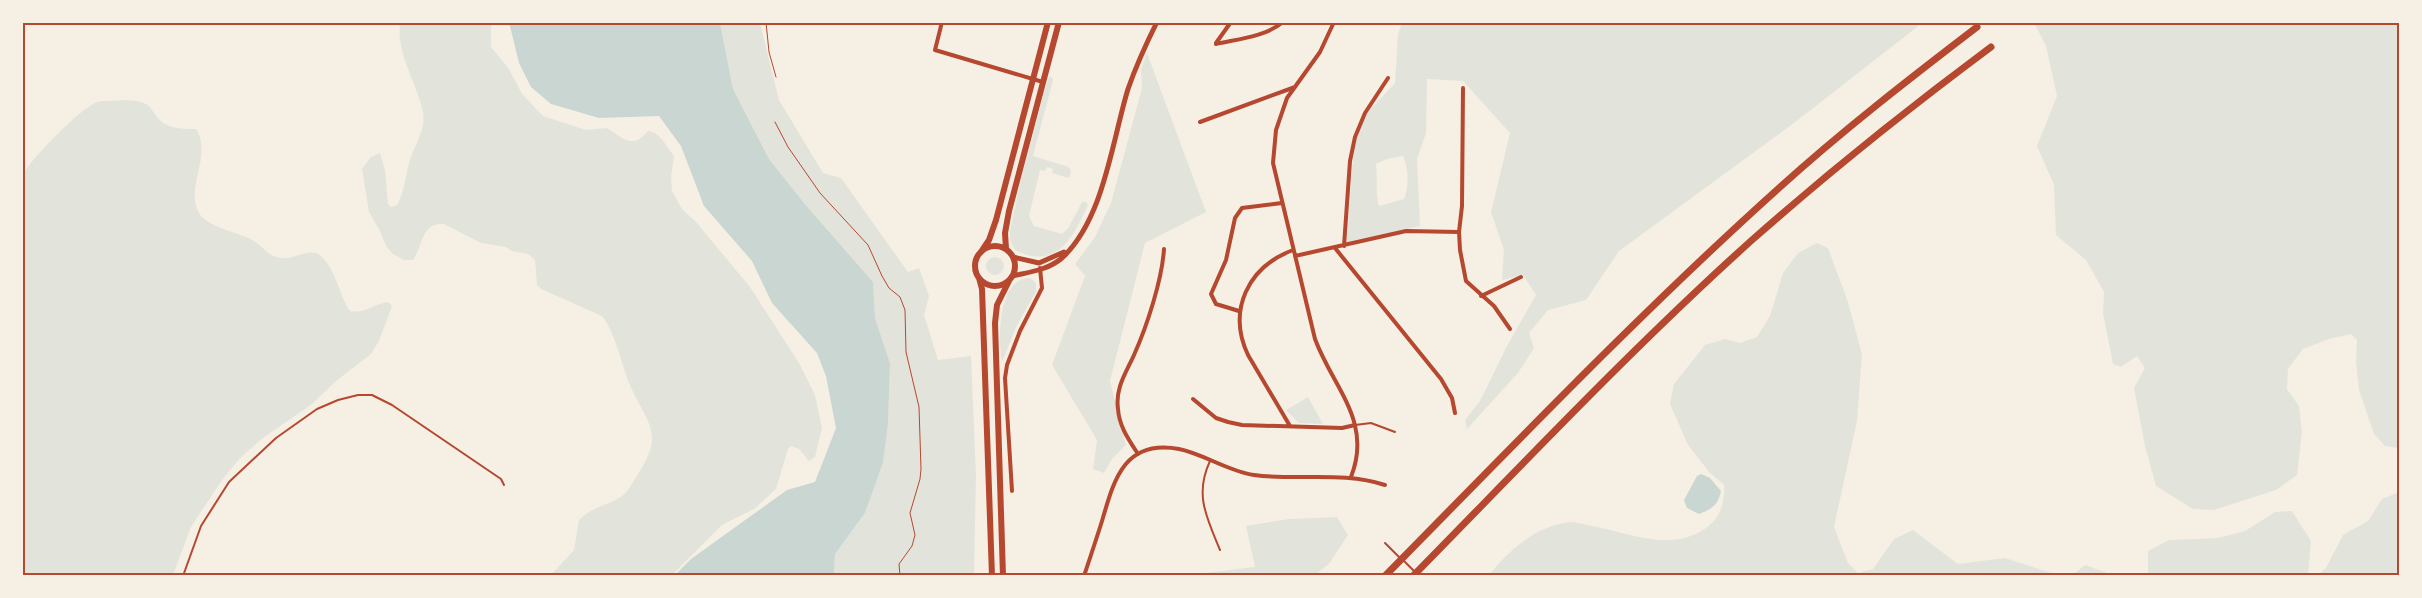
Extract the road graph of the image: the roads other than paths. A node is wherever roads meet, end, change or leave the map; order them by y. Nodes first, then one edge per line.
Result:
1 (942, 22) edge
2 (1048, 22) edge
3 (1059, 22) edge
4 (1157, 22) edge
5 (1231, 22) edge
6 (1283, 22) edge
7 (1334, 22) edge
8 (1976, 27) dead end
9 (1991, 47) dead end
10 (1033, 78) junction
11 (1388, 78) dead end
12 (1043, 82) junction
13 (1295, 87) junction
14 (1462, 88) dead end
15 (1200, 122) dead end
16 (1282, 203) junction
17 (1459, 232) junction
18 (1344, 246) junction
19 (1334, 248) junction
20 (1164, 249) dead end
21 (1006, 250) junction
22 (1069, 250) junction
23 (1293, 250) junction
24 (981, 252) junction
25 (1295, 256) junction
26 (1013, 258) junction
27 (1039, 263) junction
28 (1041, 270) junction
29 (1522, 277) dead end
30 (979, 278) junction
31 (1011, 278) junction
32 (1481, 296) junction
33 (1239, 311) junction
34 (1510, 329) dead end
35 (1193, 399) dead end
36 (1455, 412) dead end
37 (1355, 425) junction
38 (1290, 426) junction
39 (1396, 432) dead end
40 (1138, 454) junction
41 (1210, 461) junction
42 (1351, 477) junction
43 (504, 485) dead end
44 (1385, 485) dead end
45 (1012, 491) dead end
46 (1385, 543) dead end
47 (1220, 550) dead end
48 (183, 576) edge
49 (992, 576) edge
50 (1003, 576) edge
51 (1084, 576) edge
52 (1386, 576) edge
53 (1413, 576) edge
54 (1418, 576) edge

1 - 10 street
2 - 10 highway
3 - 12 highway
4 - 22 main road
5 - 6 street
7 - 13 street
8 - 52 highway
9 - 53 highway
10 - 12 street
10 - 24 highway
11 - 18 street
12 - 21 highway
13 - 15 street
13 - 16 street
14 - 17 street
16 - 23 street
16 - 33 street
17 - 18 street
17 - 32 street
18 - 19 street
19 - 25 street
19 - 36 street
20 - 40 street
21 - 24 highway
21 - 26 highway
22 - 27 main road
22 - 28 main road
23 - 25 street
23 - 33 street
24 - 30 highway
25 - 37 street
26 - 27 main road
26 - 31 highway
27 - 28 street
28 - 31 main road
28 - 45 street
29 - 32 street
30 - 31 highway
30 - 49 highway
31 - 50 highway
32 - 34 street
33 - 38 street
35 - 38 street
37 - 38 street
37 - 39 lane
37 - 42 street
40 - 41 street
40 - 51 street
41 - 42 street
41 - 47 lane
42 - 44 street
43 - 48 lane
46 - 54 lane

